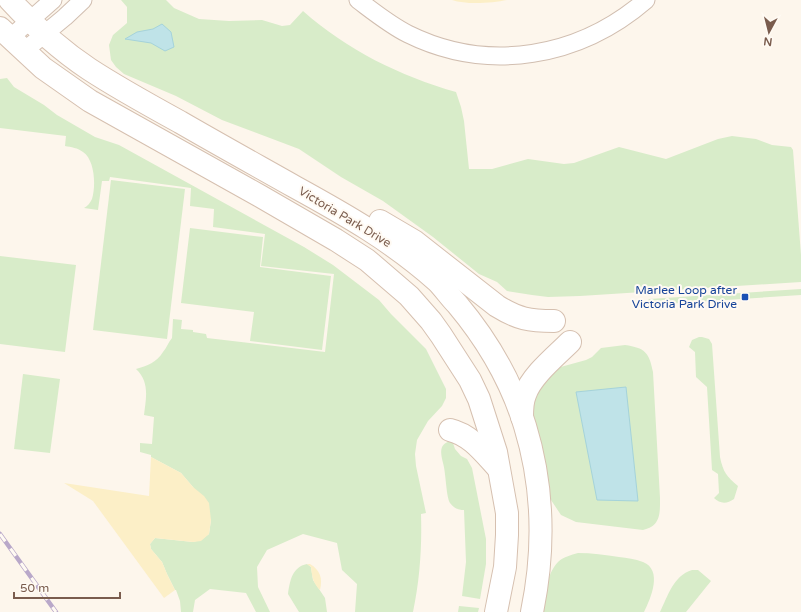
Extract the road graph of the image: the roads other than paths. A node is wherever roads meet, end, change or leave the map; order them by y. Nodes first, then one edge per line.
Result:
1 (10, 0) edge
2 (53, 0) edge
3 (83, 0) edge
4 (358, 0) edge
5 (646, 0) edge
6 (37, 28) junction
7 (11, 39) edge
8 (138, 100) junction
9 (554, 321) dead end
10 (570, 342) dead end
11 (522, 417) junction
12 (450, 430) dead end
13 (500, 471) junction
14 (496, 612) edge
15 (532, 612) edge

1 - 6 street, Victoria Park Drive
2 - 6 street
3 - 6 street
4 - 5 street
6 - 7 street
6 - 8 street, Victoria Park Drive
7 - 13 street, Victoria Park Drive
8 - 9 street
8 - 11 street, Victoria Park Drive
10 - 11 street
11 - 15 street, Victoria Park Drive
12 - 13 street
13 - 14 street, Victoria Park Drive

